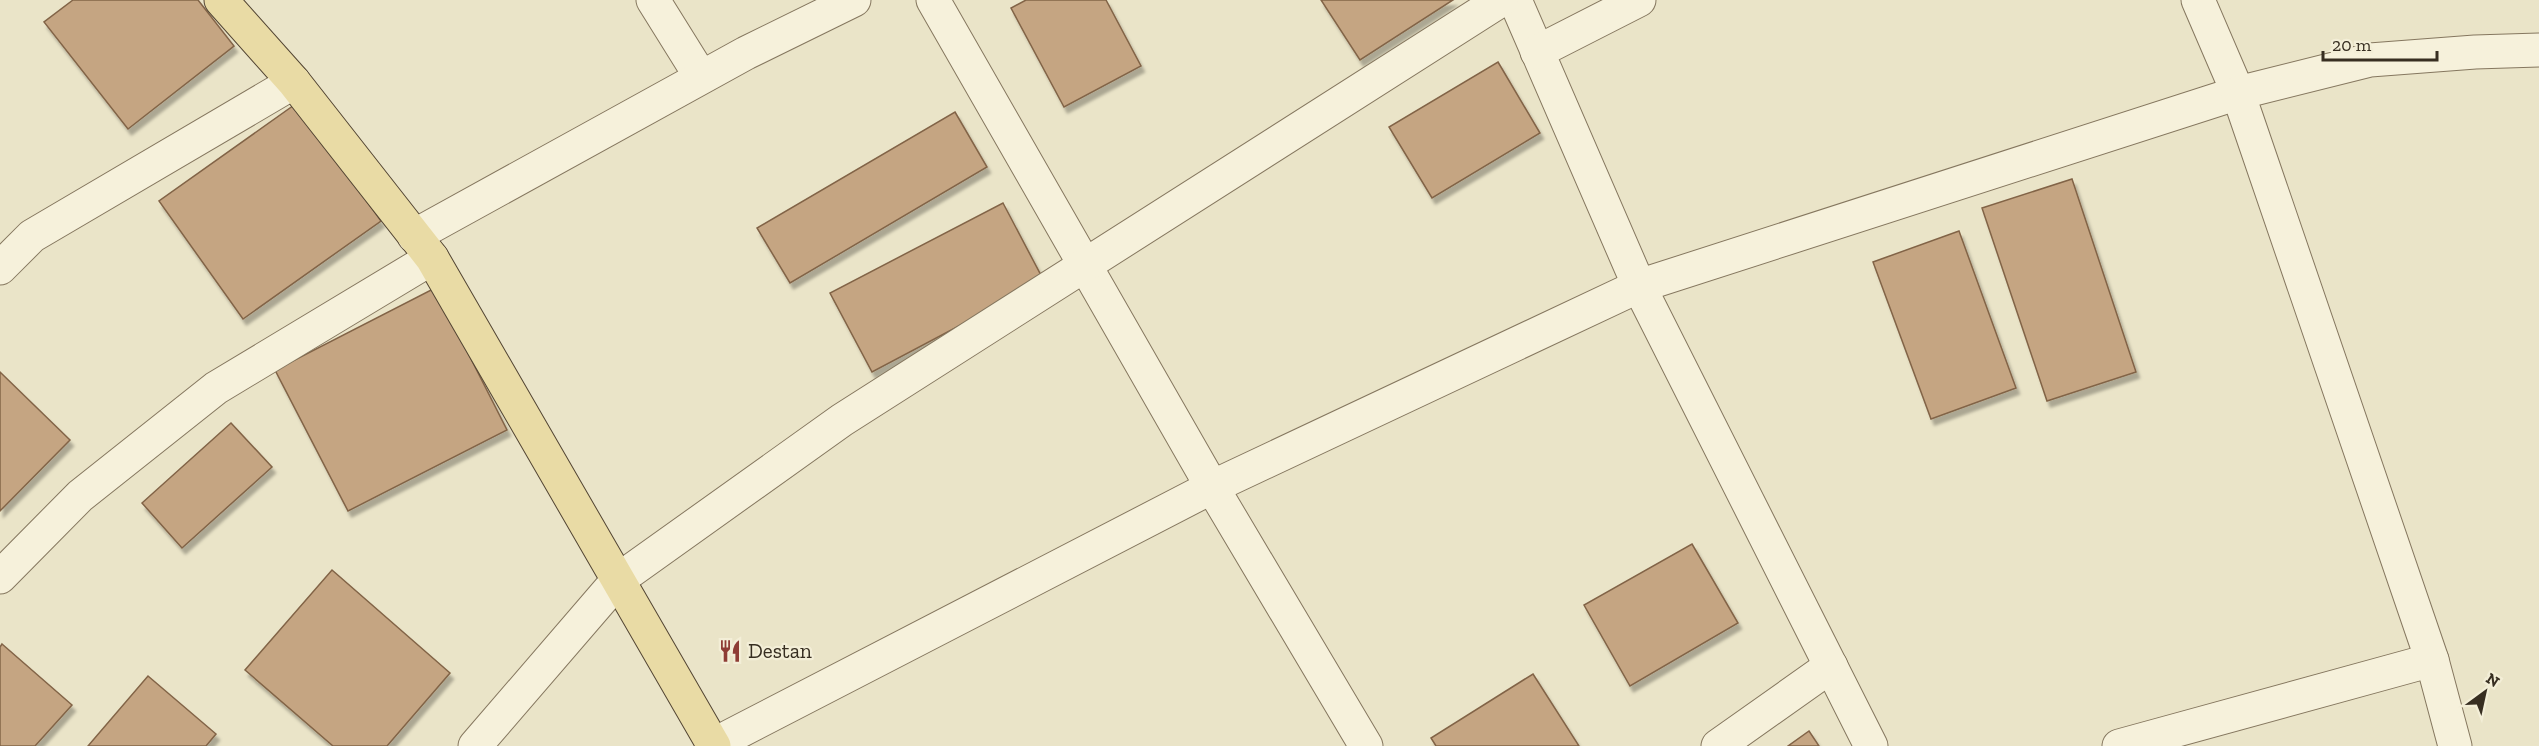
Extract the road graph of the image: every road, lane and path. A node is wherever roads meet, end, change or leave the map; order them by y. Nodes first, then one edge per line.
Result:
1 (221, 0) edge
2 (652, 0) edge
3 (854, 0) edge
4 (933, 0) edge
5 (1501, 0) edge
6 (1515, 0) edge
7 (1639, 0) edge
8 (2198, 0) edge
9 (2539, 50) edge
10 (1537, 52) junction
11 (701, 77) junction
12 (294, 82) junction
13 (2238, 93) junction
14 (423, 247) junction
15 (1086, 267) junction
16 (0, 268) edge
17 (1639, 286) junction
18 (1212, 487) junction
19 (0, 577) edge
20 (618, 580) junction
21 (2432, 660) junction
22 (1831, 666) junction
23 (713, 745) edge
24 (475, 746) edge
25 (1366, 746) edge
26 (1718, 746) edge
27 (1871, 746) edge
28 (2119, 746) edge
29 (2455, 746) edge

1 - 12 main road
2 - 11 street
3 - 11 street
4 - 15 street
5 - 15 street
6 - 10 street
7 - 10 street
8 - 13 street
9 - 13 street
10 - 17 street
11 - 14 street
12 - 14 main road
12 - 16 street
13 - 17 street
13 - 21 street
14 - 19 street
14 - 20 main road
15 - 18 street
15 - 20 street
17 - 18 street
17 - 22 street
18 - 23 street
18 - 25 street
20 - 23 main road
20 - 24 street
21 - 28 street
21 - 29 street
22 - 26 street
22 - 27 street

